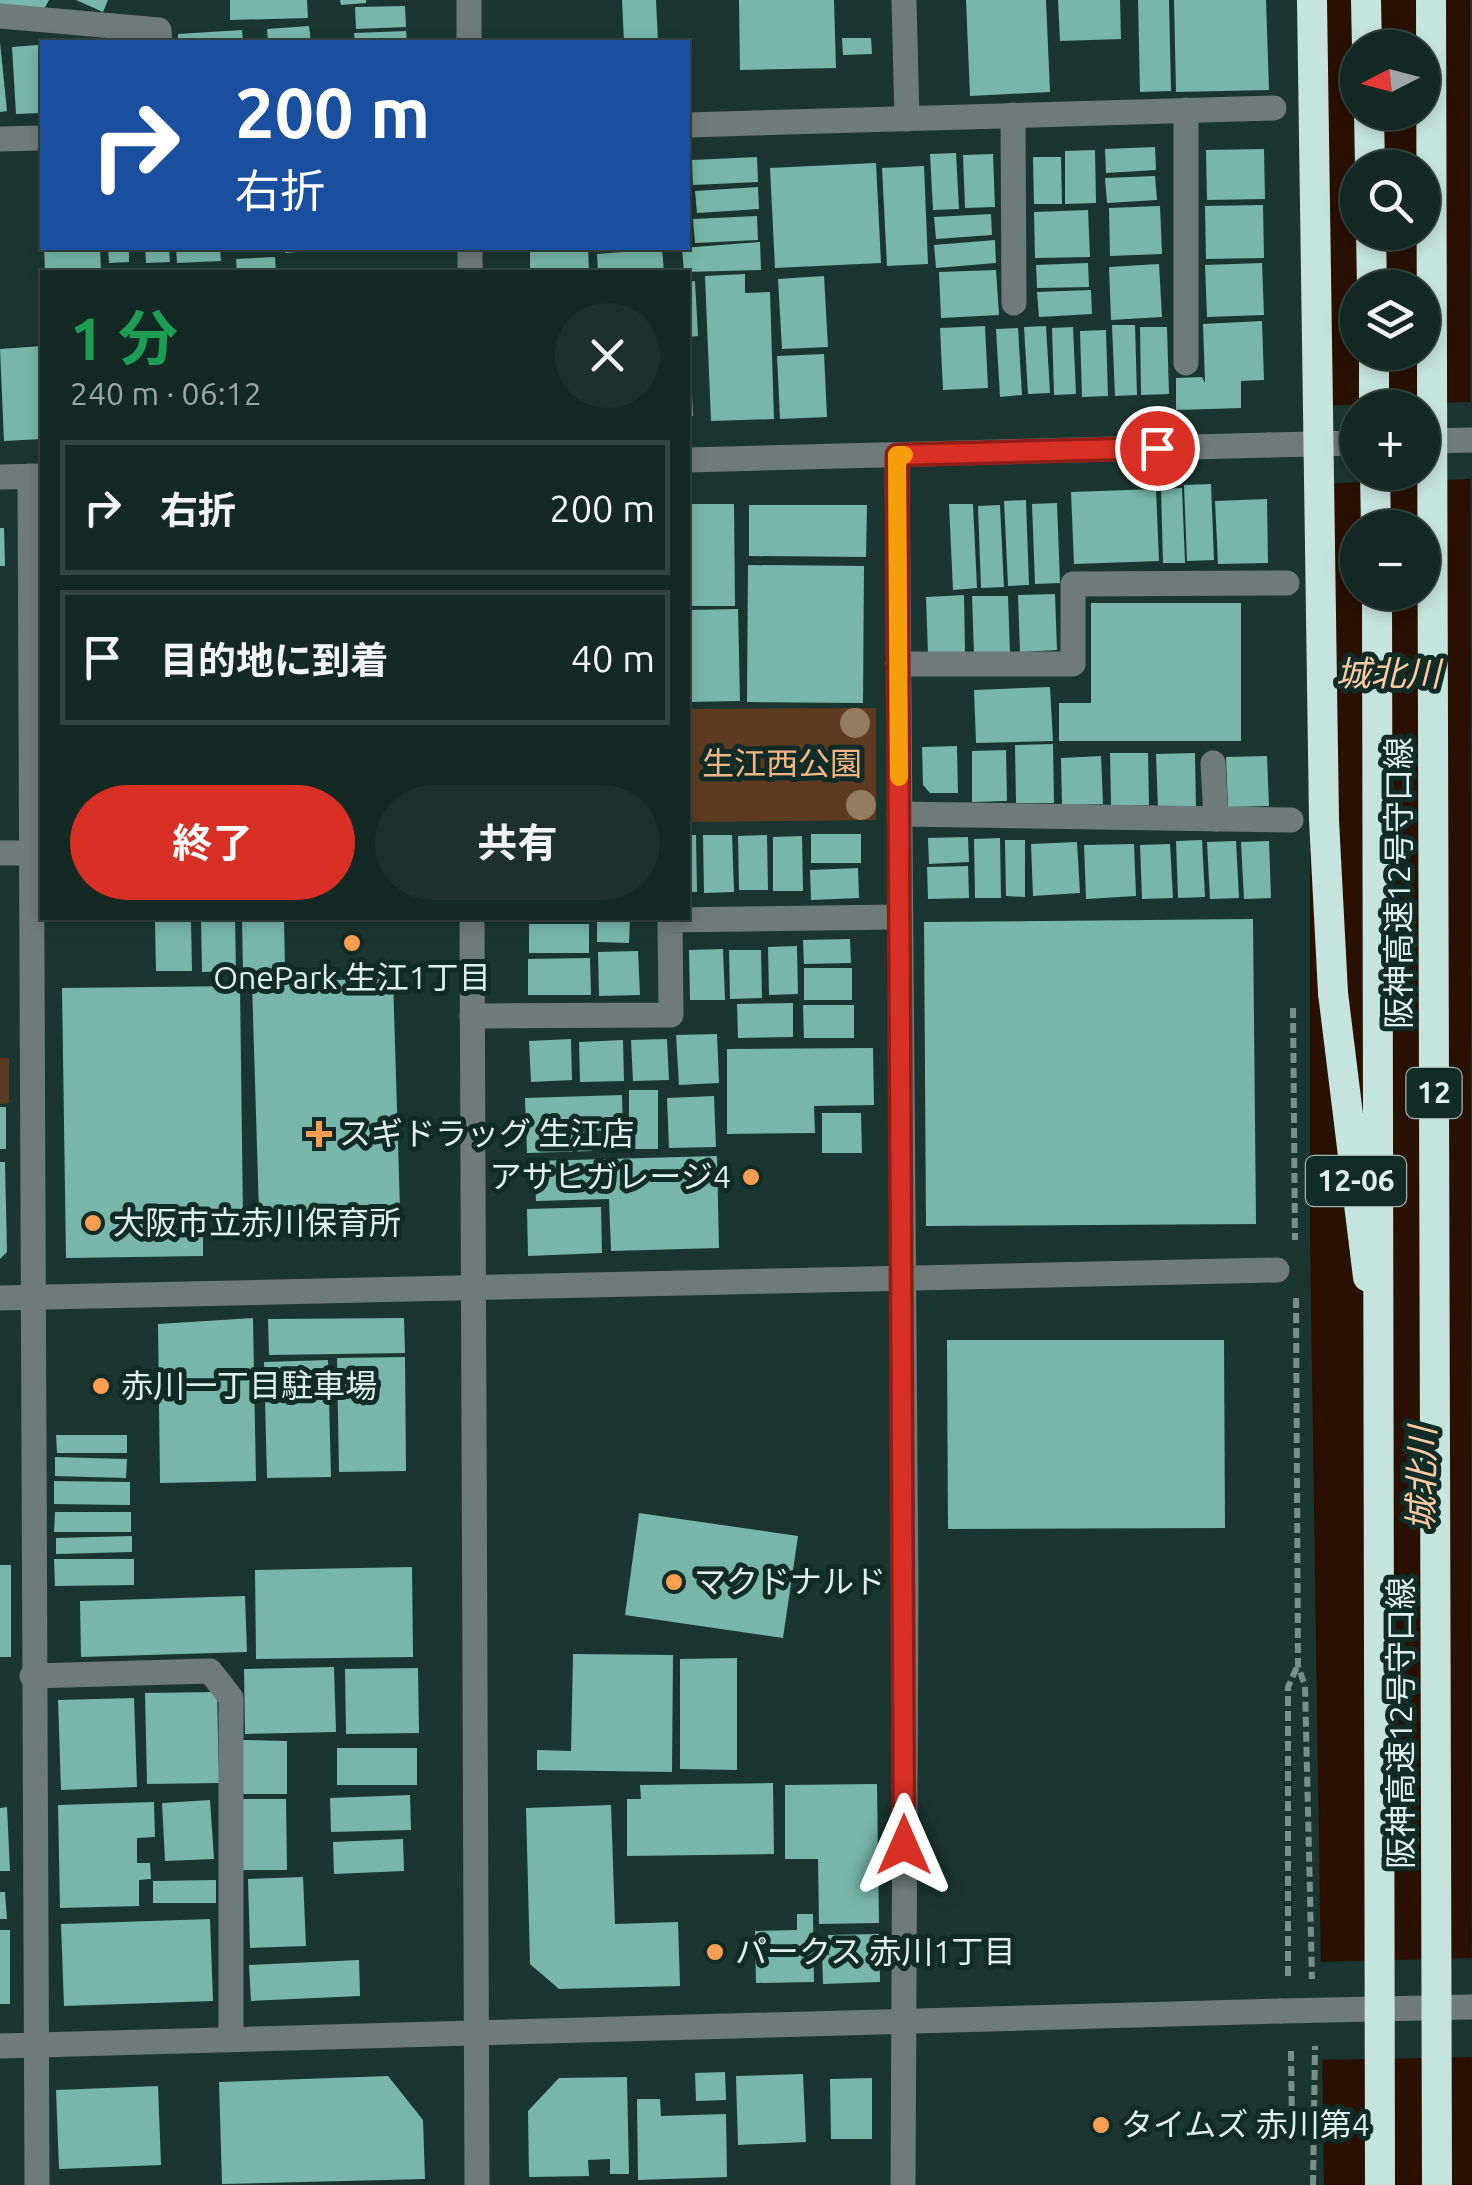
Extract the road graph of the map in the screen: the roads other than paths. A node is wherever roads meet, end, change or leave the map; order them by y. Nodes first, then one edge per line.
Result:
1 (469, 0) edge
2 (904, 0) edge
3 (1312, 0) edge
4 (1366, 0) edge
5 (1431, 0) edge
6 (0, 16) edge
7 (1367, 30) edge
8 (160, 40) edge
9 (469, 40) edge
10 (1274, 108) dead end
11 (1186, 110) junction
12 (1013, 115) junction
13 (906, 119) junction
14 (690, 125) edge
15 (40, 138) edge
16 (0, 139) edge
17 (1014, 304) dead end
18 (1186, 363) dead end
19 (1472, 440) edge
20 (1440, 441) edge
21 (1340, 443) edge
22 (897, 455) junction
23 (690, 460) edge
24 (36, 476) edge
25 (0, 477) edge
26 (1287, 583) dead end
27 (1377, 610) edge
28 (898, 664) junction
29 (1213, 762) dead end
30 (899, 814) junction
31 (1216, 820) junction
32 (1291, 820) dead end
33 (0, 853) edge
34 (36, 863) edge
35 (898, 917) junction
36 (472, 920) edge
37 (670, 920) edge
38 (690, 920) edge
39 (472, 1016) junction
40 (1277, 1270) dead end
41 (901, 1278) junction
42 (474, 1284) junction
43 (34, 1297) junction
44 (0, 1298) edge
45 (1379, 1369) junction
46 (32, 1676) junction
47 (1472, 2007) edge
48 (903, 2022) junction
49 (476, 2033) junction
50 (231, 2039) junction
51 (36, 2045) junction
52 (0, 2046) edge
53 (37, 2185) edge
54 (477, 2185) edge
55 (903, 2185) edge
56 (1380, 2185) edge
57 (1437, 2185) edge

1 - 9 street
2 - 13 street
3 - 45 highway, 12-06, bridge
4 - 7 highway
5 - 57 highway, 阪神高速12号守口線 / 12, bridge
6 - 8 street
10 - 11 street
11 - 12 street
11 - 18 street
12 - 13 street
12 - 17 street
13 - 14 street
15 - 16 street
19 - 20 street
21 - 22 street, bridge
22 - 23 street
22 - 28 street
24 - 25 street
24 - 34 street
26 - 28 street
27 - 45 highway, 阪神高速12号守口線 / 12, bridge
28 - 30 street
29 - 31 street
30 - 31 street
30 - 35 street
31 - 32 street
33 - 34 street
34 - 43 street
35 - 38 street
35 - 41 street
36 - 39 street
37 - 39 street
39 - 42 street
40 - 41 street
41 - 42 street
41 - 48 street
42 - 43 street
42 - 49 street
43 - 44 street
43 - 46 street
45 - 56 highway, 阪神高速12号守口線 / 12, bridge
46 - 50 street
46 - 51 street
47 - 48 street, bridge
48 - 49 street
48 - 55 street
49 - 50 street
49 - 54 street
50 - 51 street
51 - 52 street
51 - 53 street

